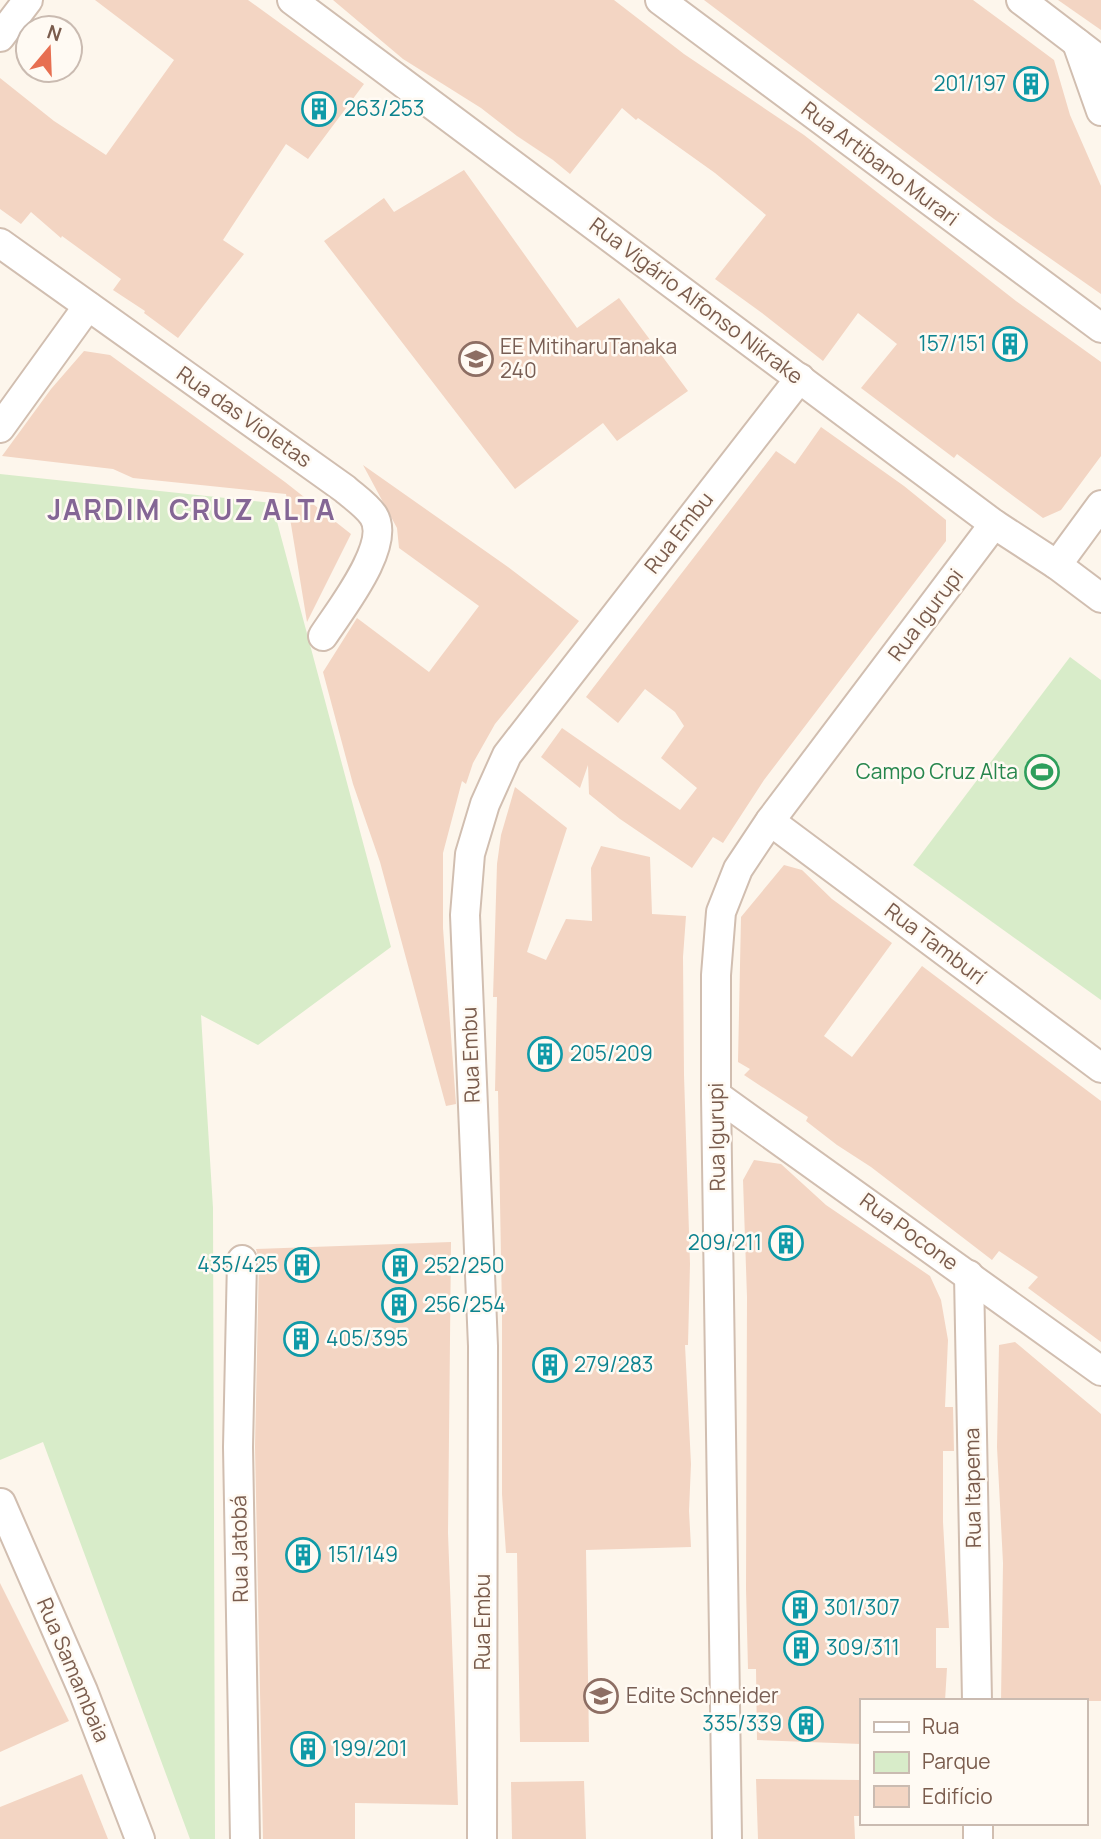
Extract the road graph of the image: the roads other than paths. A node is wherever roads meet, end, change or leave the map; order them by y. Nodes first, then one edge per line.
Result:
1 (27, 0) edge
2 (292, 0) edge
3 (660, 0) edge
4 (1021, 0) edge
5 (0, 37) edge
6 (1077, 43) junction
7 (1101, 61) edge
8 (1101, 111) edge
9 (0, 243) edge
10 (88, 306) junction
11 (1101, 328) edge
12 (800, 378) junction
13 (0, 429) edge
14 (1101, 505) edge
15 (994, 524) junction
16 (1057, 565) junction
17 (1101, 598) edge
18 (323, 636) dead end
19 (770, 821) junction
20 (1101, 1068) edge
21 (716, 1095) junction
22 (242, 1260) dead end
23 (969, 1275) junction
24 (1101, 1371) edge
25 (1, 1503) edge
26 (977, 1699) edge
27 (140, 1839) edge
28 (245, 1839) edge
29 (482, 1839) edge
30 (727, 1839) edge

1 - 5 street
2 - 12 street, Rua Vigário Alfonso Nikrake
3 - 11 street, Rua Artibano Murari
4 - 6 street
6 - 7 street
6 - 8 street
9 - 10 street, Rua das Violetas
10 - 13 street
10 - 18 street, Rua das Violetas
12 - 15 street, Rua Vigário Alfonso Nikrake
12 - 29 street, Rua Embu
14 - 16 street
15 - 16 street, Rua Vigário Alfonso Nikrake
15 - 19 street, Rua Igurupi
16 - 17 street, Rua Vigário Alfonso Nikrake
19 - 20 street, Rua Tamburí
19 - 21 street, Rua Igurupi
21 - 23 street, Rua Pocone
21 - 30 street, Rua Igurupi
22 - 28 street, Rua Jatobá
23 - 24 street, Rua Pocone
23 - 26 street, Rua Itapema
25 - 27 street, Rua Samambaia

